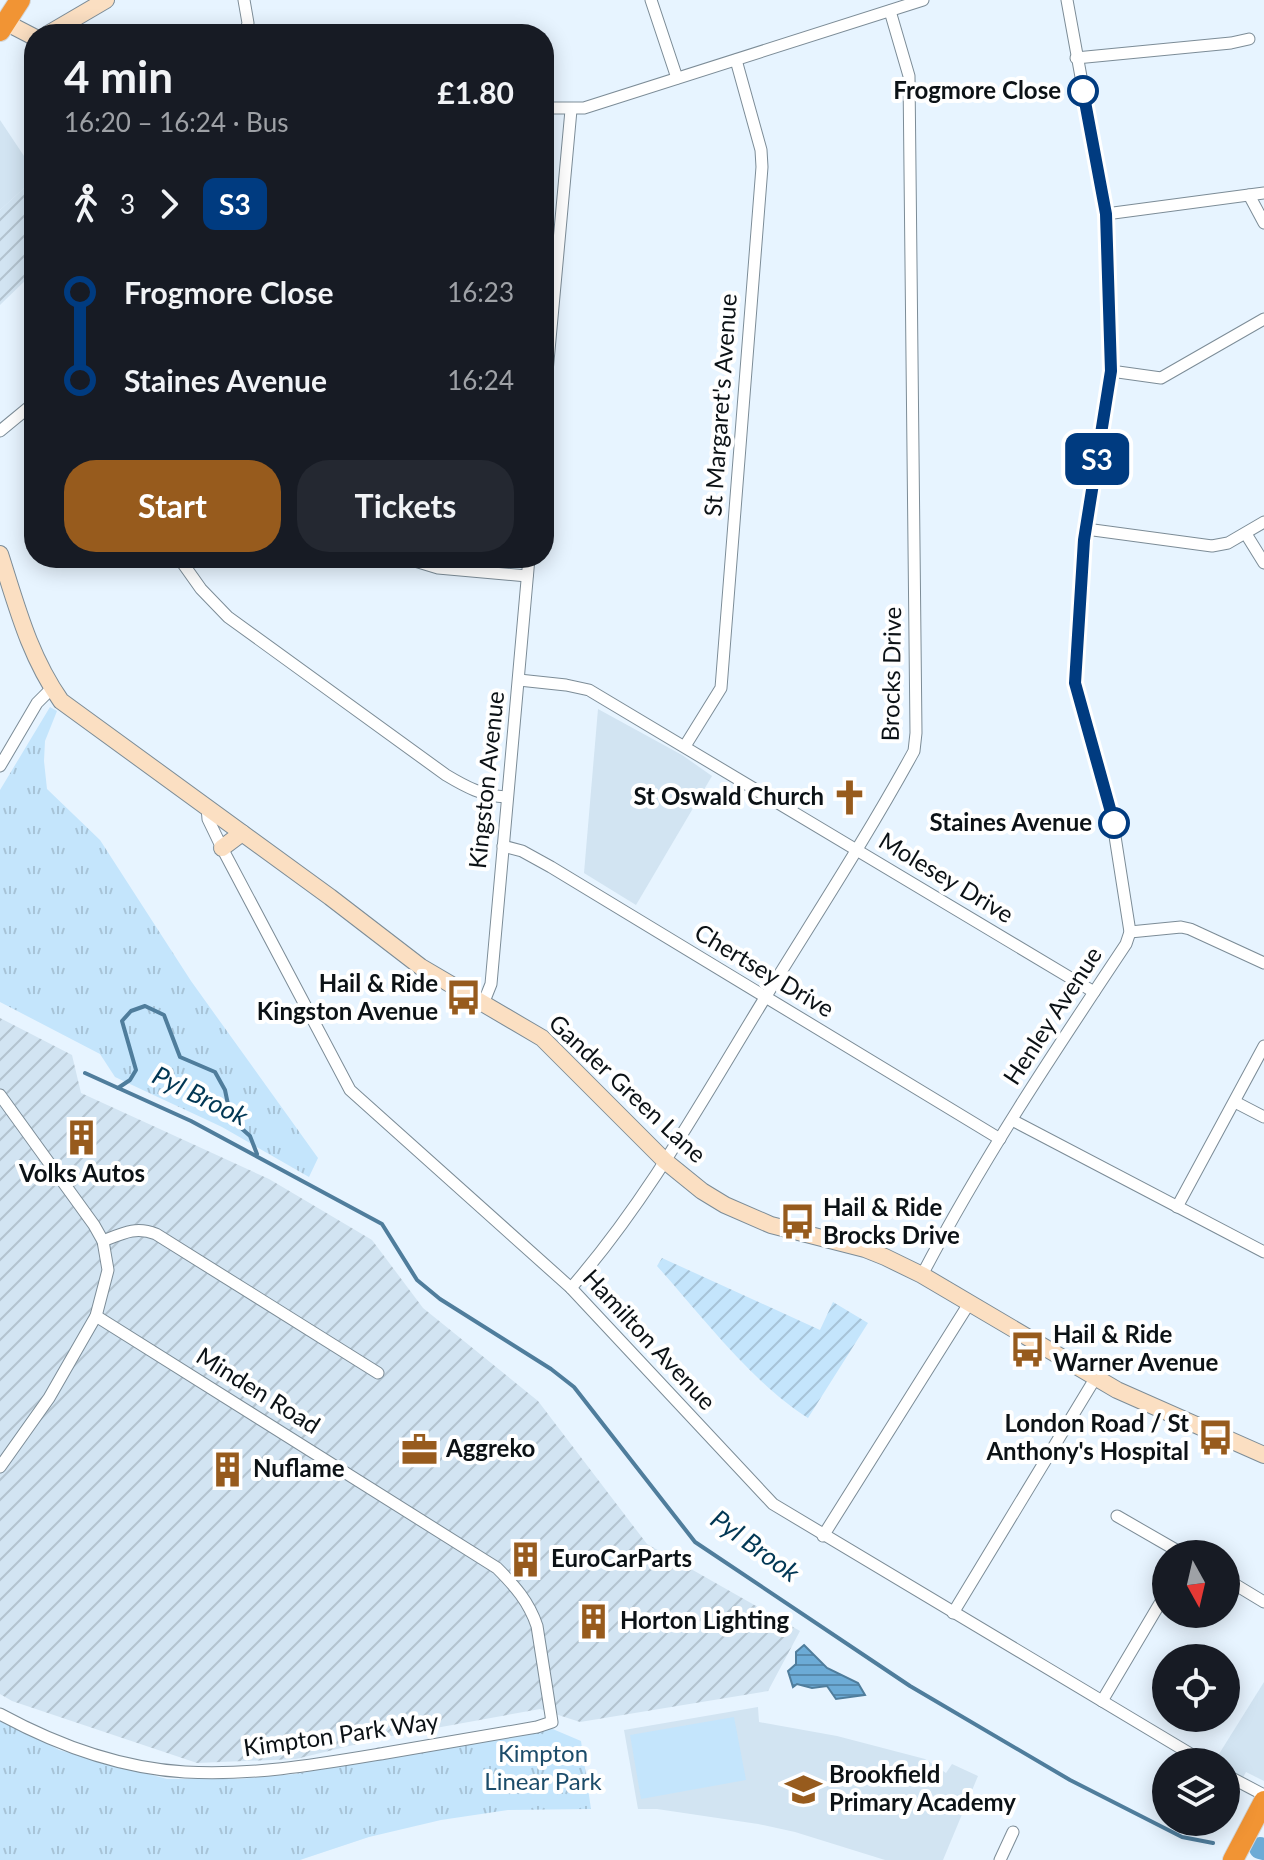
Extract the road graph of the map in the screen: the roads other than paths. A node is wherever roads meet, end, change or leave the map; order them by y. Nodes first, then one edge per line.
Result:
1 (20, 0) edge
2 (106, 0) edge
3 (244, 0) edge
4 (651, 0) edge
5 (923, 0) edge
6 (1067, 0) edge
7 (890, 11) junction
8 (65, 24) edge
9 (248, 24) edge
10 (2, 27) edge
11 (24, 34) edge
12 (1249, 39) dead end
13 (1076, 58) junction
14 (736, 60) junction
15 (677, 78) junction
16 (554, 109) edge
17 (571, 110) junction
18 (1264, 193) edge
19 (1249, 195) junction
20 (1106, 214) junction
21 (1264, 223) edge
22 (554, 296) edge
23 (1264, 319) edge
24 (1111, 371) junction
25 (24, 411) edge
26 (0, 431) edge
27 (1264, 522) edge
28 (1086, 529) junction
29 (1246, 534) junction
30 (0, 554) edge
31 (1264, 563) edge
32 (186, 568) edge
33 (438, 568) edge
34 (528, 568) edge
35 (527, 576) junction
36 (519, 680) junction
37 (52, 688) junction
38 (685, 746) junction
39 (0, 766) edge
40 (506, 797) junction
41 (207, 807) junction
42 (242, 833) junction
43 (503, 846) junction
44 (222, 848) junction
45 (857, 850) junction
46 (1130, 932) junction
47 (1264, 963) edge
48 (1094, 992) junction
49 (765, 997) junction
50 (483, 1004) junction
51 (1264, 1046) edge
52 (0, 1095) edge
53 (1235, 1102) junction
54 (1264, 1117) edge
55 (1012, 1120) junction
56 (1000, 1139) junction
57 (665, 1161) junction
58 (1177, 1207) junction
59 (103, 1241) junction
60 (1264, 1252) edge
61 (922, 1275) junction
62 (571, 1288) junction
63 (970, 1302) junction
64 (96, 1316) junction
65 (378, 1373) dead end
66 (1096, 1377) junction
67 (1264, 1455) edge
68 (0, 1467) edge
69 (1117, 1516) dead end
70 (823, 1536) junction
71 (1159, 1540) edge
72 (1240, 1587) edge
73 (1264, 1602) edge
74 (953, 1613) junction
75 (1152, 1617) edge
76 (1102, 1701) junction
77 (0, 1714) edge
78 (552, 1722) joint
79 (1181, 1748) edge
80 (1240, 1783) edge
81 (1264, 1798) edge
82 (1013, 1832) dead end
83 (1234, 1859) edge
84 (1000, 1860) edge

1 - 10 highway
2 - 8 street
3 - 9 street
4 - 15 street
5 - 7 street
6 - 13 street, Henley Avenue
7 - 14 street
7 - 45 street, Brocks Drive
10 - 11 street
12 - 13 street
13 - 20 street, Henley Avenue
14 - 15 street
14 - 38 street, St Margaret's Avenue
15 - 17 street
16 - 17 street
17 - 22 street
18 - 19 street
19 - 20 street
19 - 21 street
20 - 24 street, Henley Avenue
23 - 24 street
24 - 28 street, Henley Avenue
25 - 26 street
27 - 29 street
28 - 29 street
28 - 46 street, Henley Avenue
29 - 31 street
30 - 37 street, Gander Green Lane
32 - 40 street
33 - 35 street
34 - 35 street, Kingston Avenue
35 - 36 street, Kingston Avenue
36 - 38 street, Molesey Drive
36 - 40 street, Kingston Avenue
37 - 39 street
37 - 41 street, Gander Green Lane
38 - 45 street, Molesey Drive
40 - 43 street, Kingston Avenue
41 - 42 street, Gander Green Lane
41 - 44 street, Hamilton Avenue
42 - 44 street
42 - 50 street, Gander Green Lane
43 - 49 street, Chertsey Drive
43 - 50 street, Kingston Avenue
44 - 62 street, Hamilton Avenue
45 - 48 street, Molesey Drive
45 - 49 street, Brocks Drive
46 - 47 street
46 - 48 street, Henley Avenue
48 - 55 street, Henley Avenue
49 - 56 street, Chertsey Drive
49 - 57 street, Brocks Drive
50 - 57 street, Gander Green Lane
51 - 53 street
52 - 59 street
53 - 54 street
53 - 58 street
55 - 56 street, Henley Avenue
55 - 58 street
56 - 61 street, Henley Avenue
57 - 61 street, Gander Green Lane
57 - 62 street, Brocks Drive
58 - 60 street
59 - 64 street
59 - 65 street
61 - 63 street, Gander Green Lane
62 - 70 street, Hamilton Avenue
63 - 66 street, Gander Green Lane
63 - 70 street
64 - 68 street
64 - 78 street, Minden Road
66 - 67 street, Gander Green Lane
66 - 74 street
69 - 71 street
70 - 74 street, Hamilton Avenue
72 - 73 street
74 - 76 street, Hamilton Avenue
75 - 76 street
76 - 79 street, Hamilton Avenue
77 - 78 street, Kimpton Park Way
80 - 81 street
81 - 83 highway
82 - 84 street

